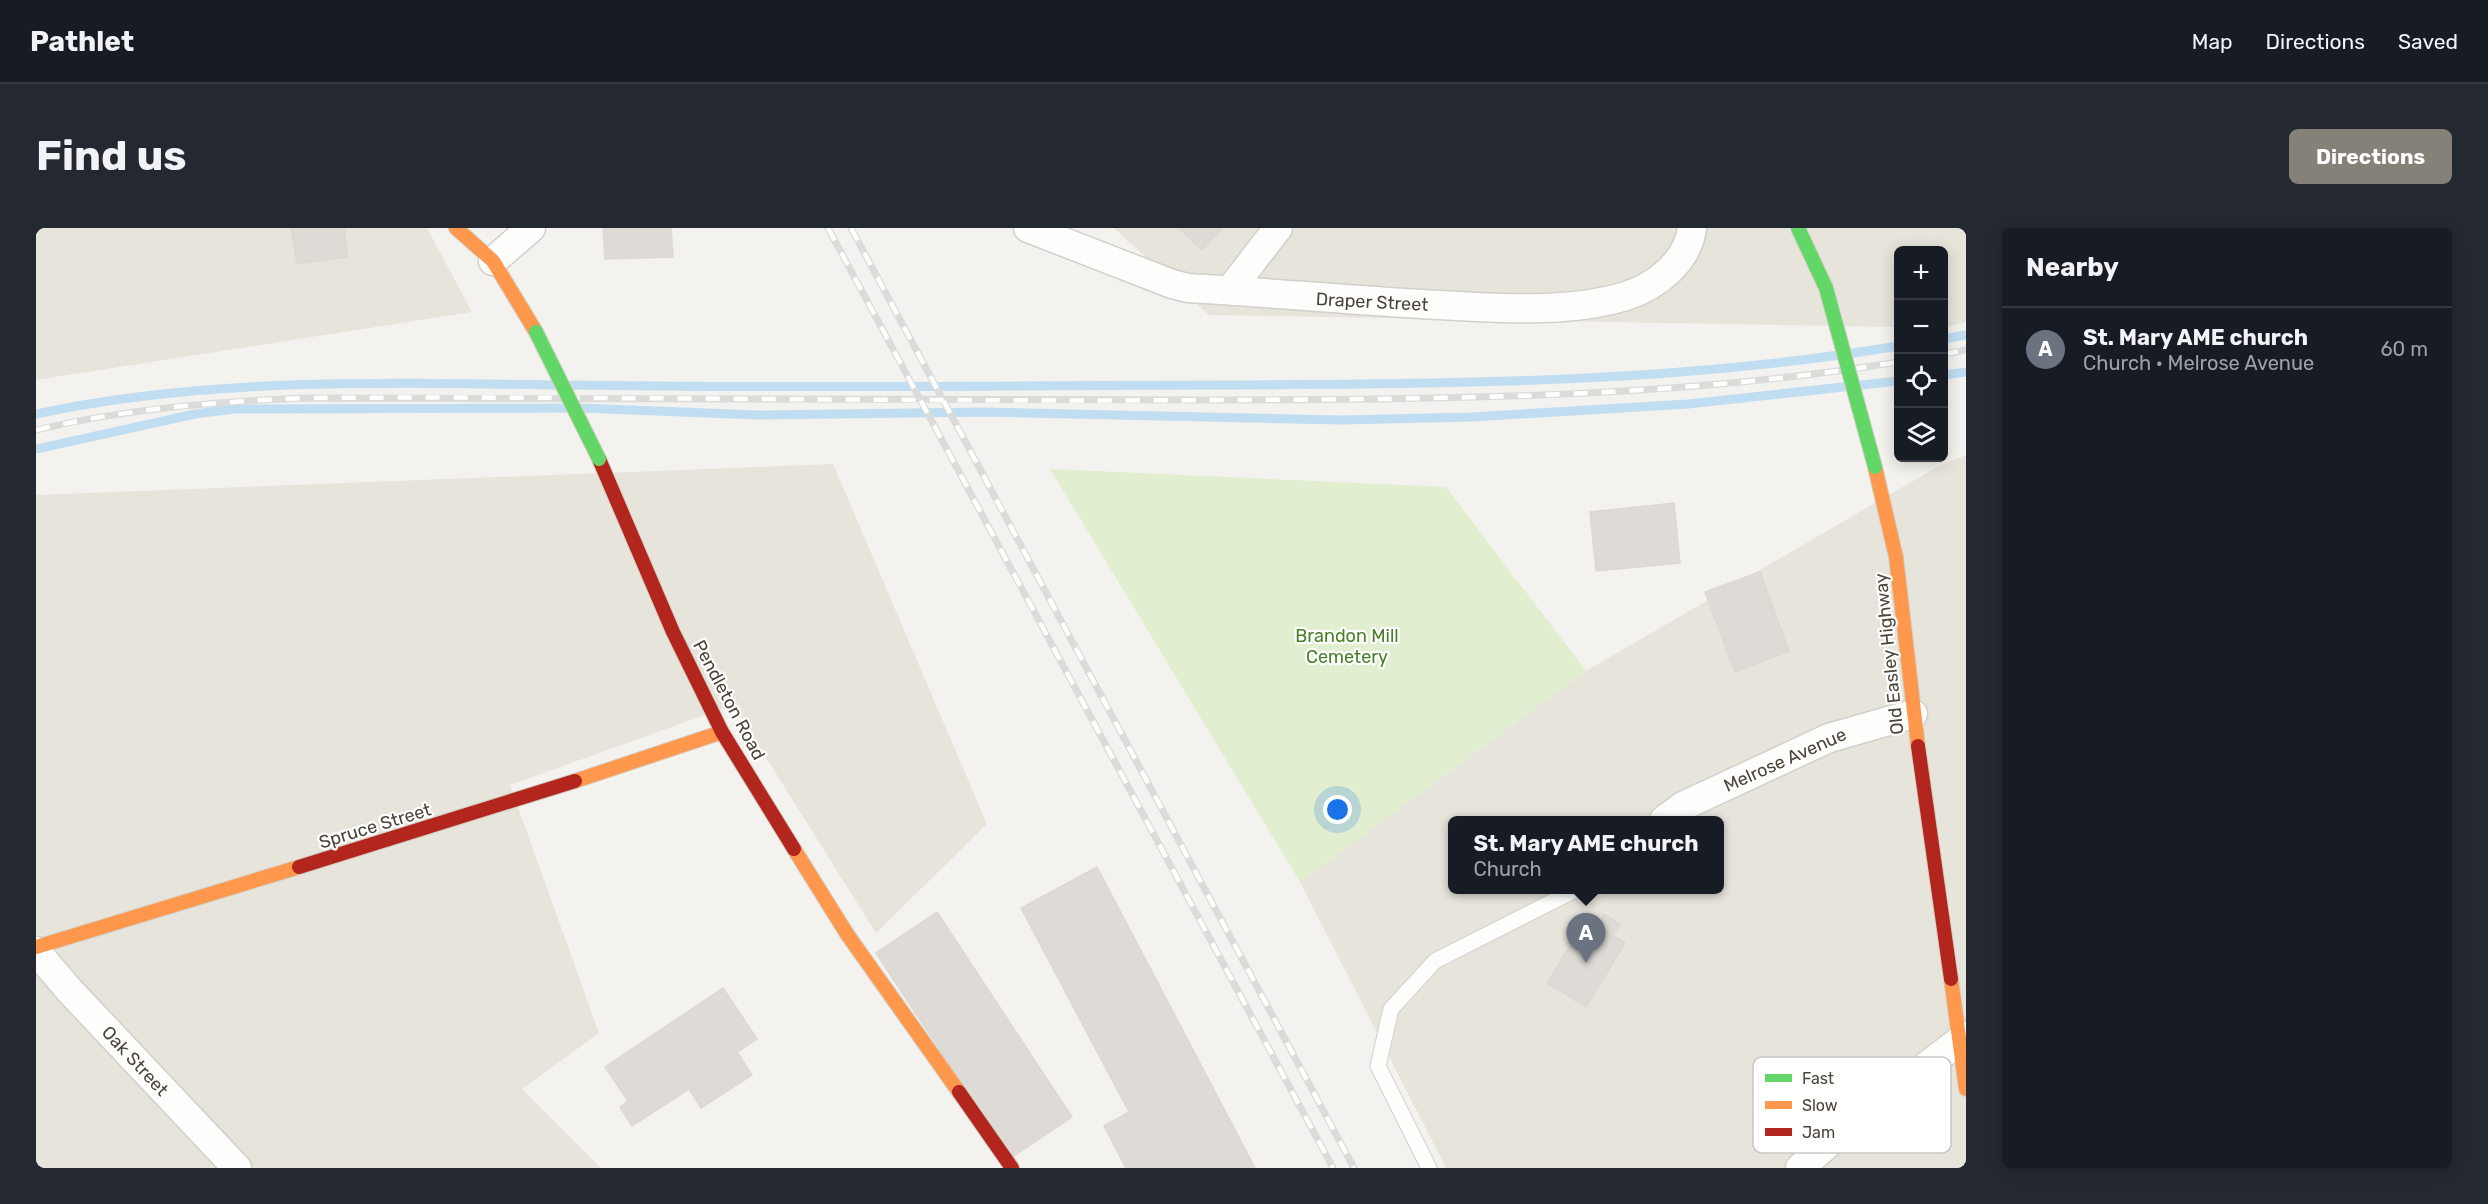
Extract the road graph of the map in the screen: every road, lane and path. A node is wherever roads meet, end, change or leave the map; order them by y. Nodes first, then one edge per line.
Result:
1 (456, 228) edge
2 (531, 228) edge
3 (1028, 228) edge
4 (1278, 228) edge
5 (1692, 228) edge
6 (1798, 228) edge
7 (493, 261) junction
8 (1230, 290) junction
9 (1912, 714) junction
10 (722, 732) junction
11 (1669, 816) edge
12 (1567, 894) edge
13 (36, 949) edge
14 (1963, 1039) edge
15 (1939, 1057) edge
16 (1966, 1089) edge
17 (1817, 1153) edge
18 (237, 1168) edge
19 (1012, 1168) edge
20 (1429, 1168) edge
21 (1800, 1168) edge

1 - 7 street, Pendleton Road
2 - 7 street
3 - 8 street, Draper Street
4 - 8 street
5 - 8 street, Draper Street
6 - 9 street, Old Easley Highway, bridge
7 - 10 street, Pendleton Road, bridge
9 - 11 street, Melrose Avenue
9 - 14 street, Old Easley Highway
10 - 13 street, Spruce Street
10 - 19 street, Pendleton Road
12 - 20 lane
13 - 18 street, Oak Street
14 - 15 street
14 - 16 street, Old Easley Highway
17 - 21 street

